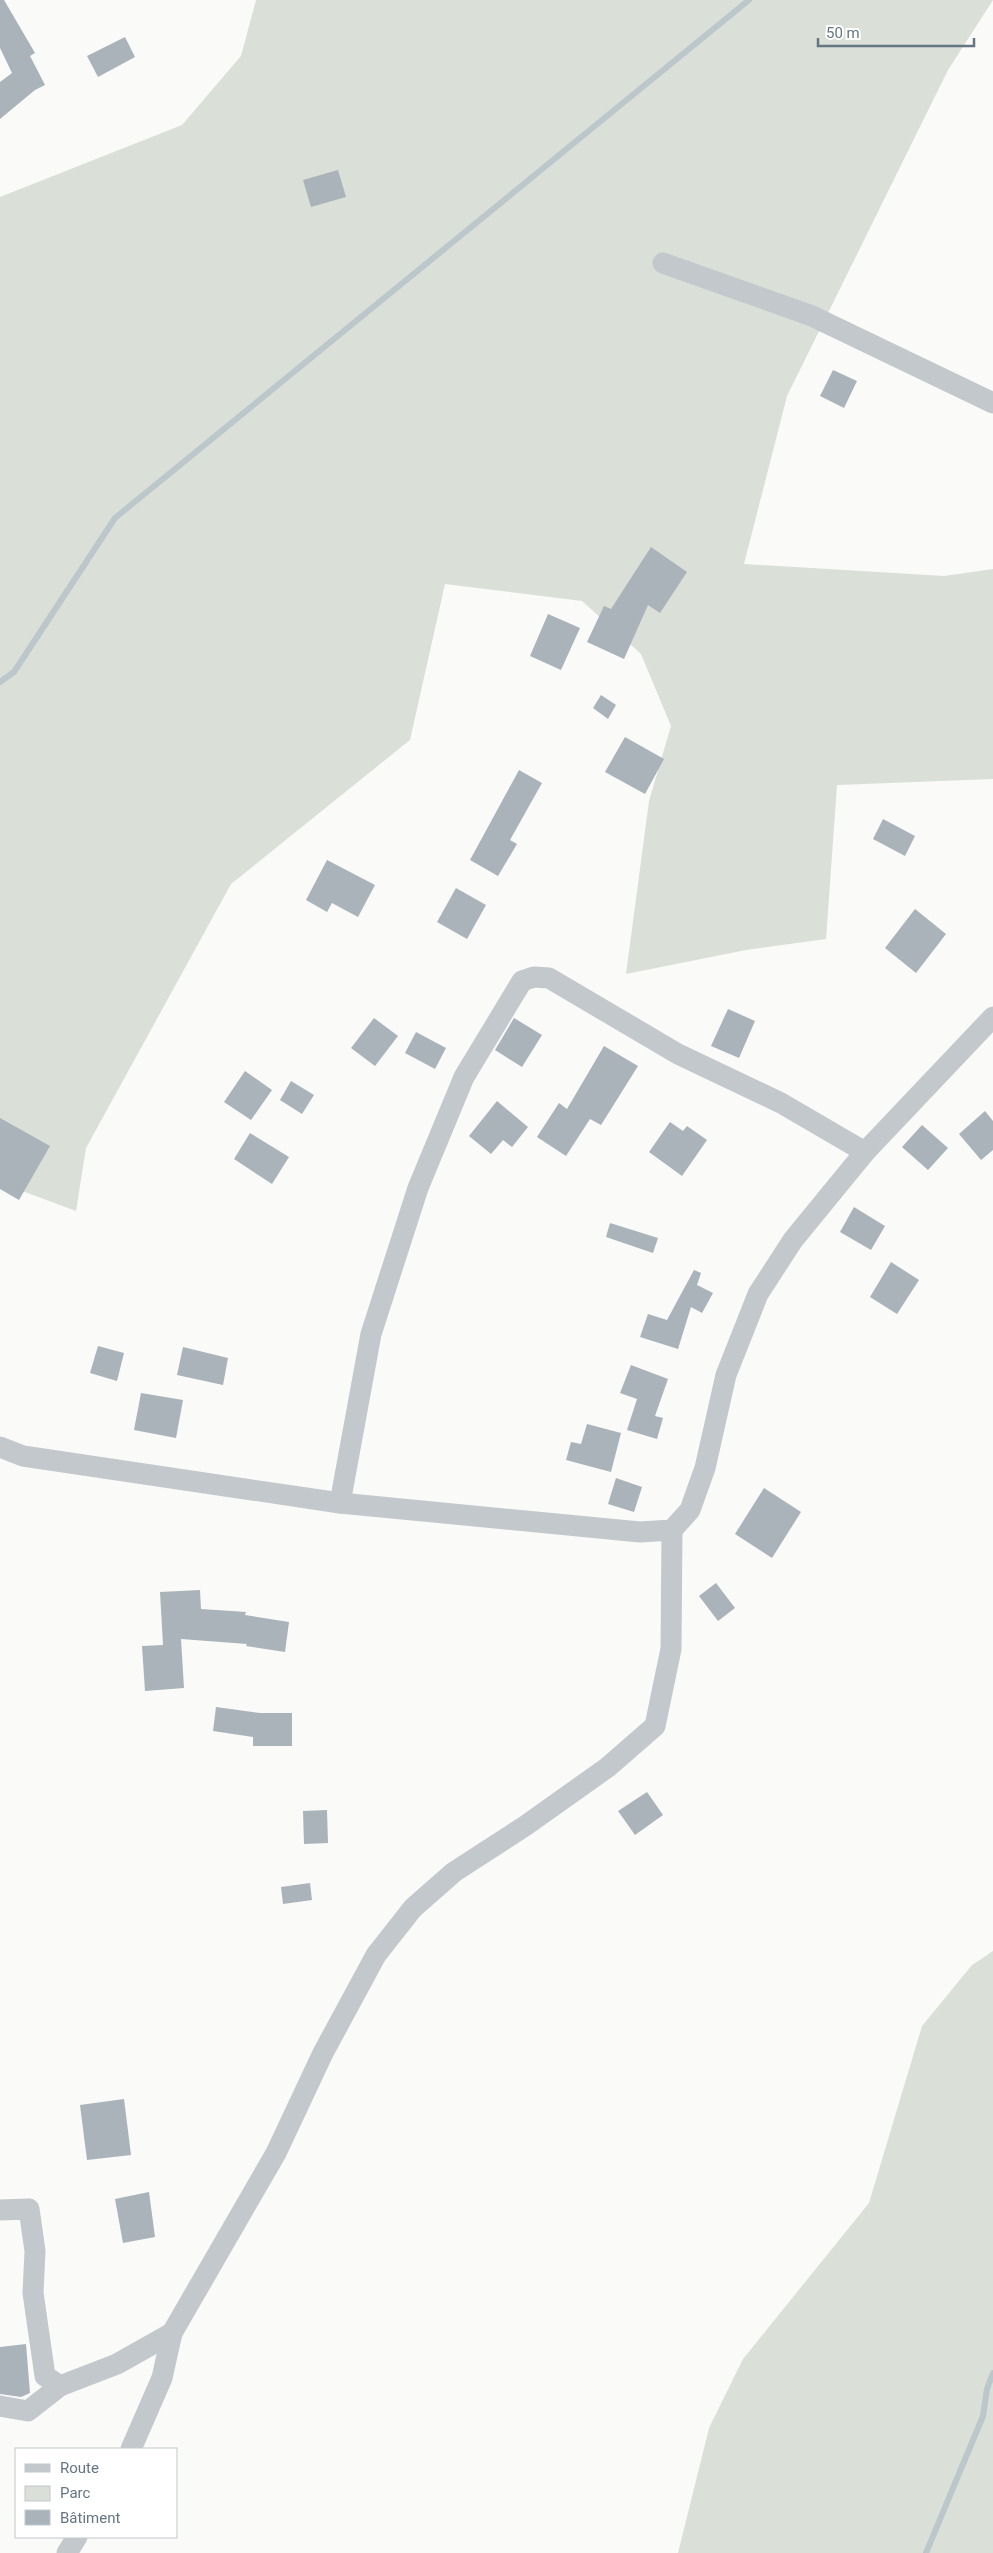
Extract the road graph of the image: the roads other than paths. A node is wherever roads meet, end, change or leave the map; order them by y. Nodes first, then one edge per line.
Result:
1 (663, 262) dead end
2 (993, 404) edge
3 (993, 1017) edge
4 (865, 1152) junction
5 (0, 1447) edge
6 (340, 1503) junction
7 (672, 1530) junction
8 (0, 2210) edge
9 (172, 2333) junction
10 (60, 2386) junction
11 (0, 2406) edge
12 (131, 2448) edge
13 (76, 2538) edge
14 (67, 2553) edge

1 - 2 street
3 - 4 street
4 - 6 street
4 - 7 street
5 - 6 street
6 - 7 street
7 - 9 street
8 - 10 street
9 - 10 street
9 - 12 street
10 - 11 street
13 - 14 street

